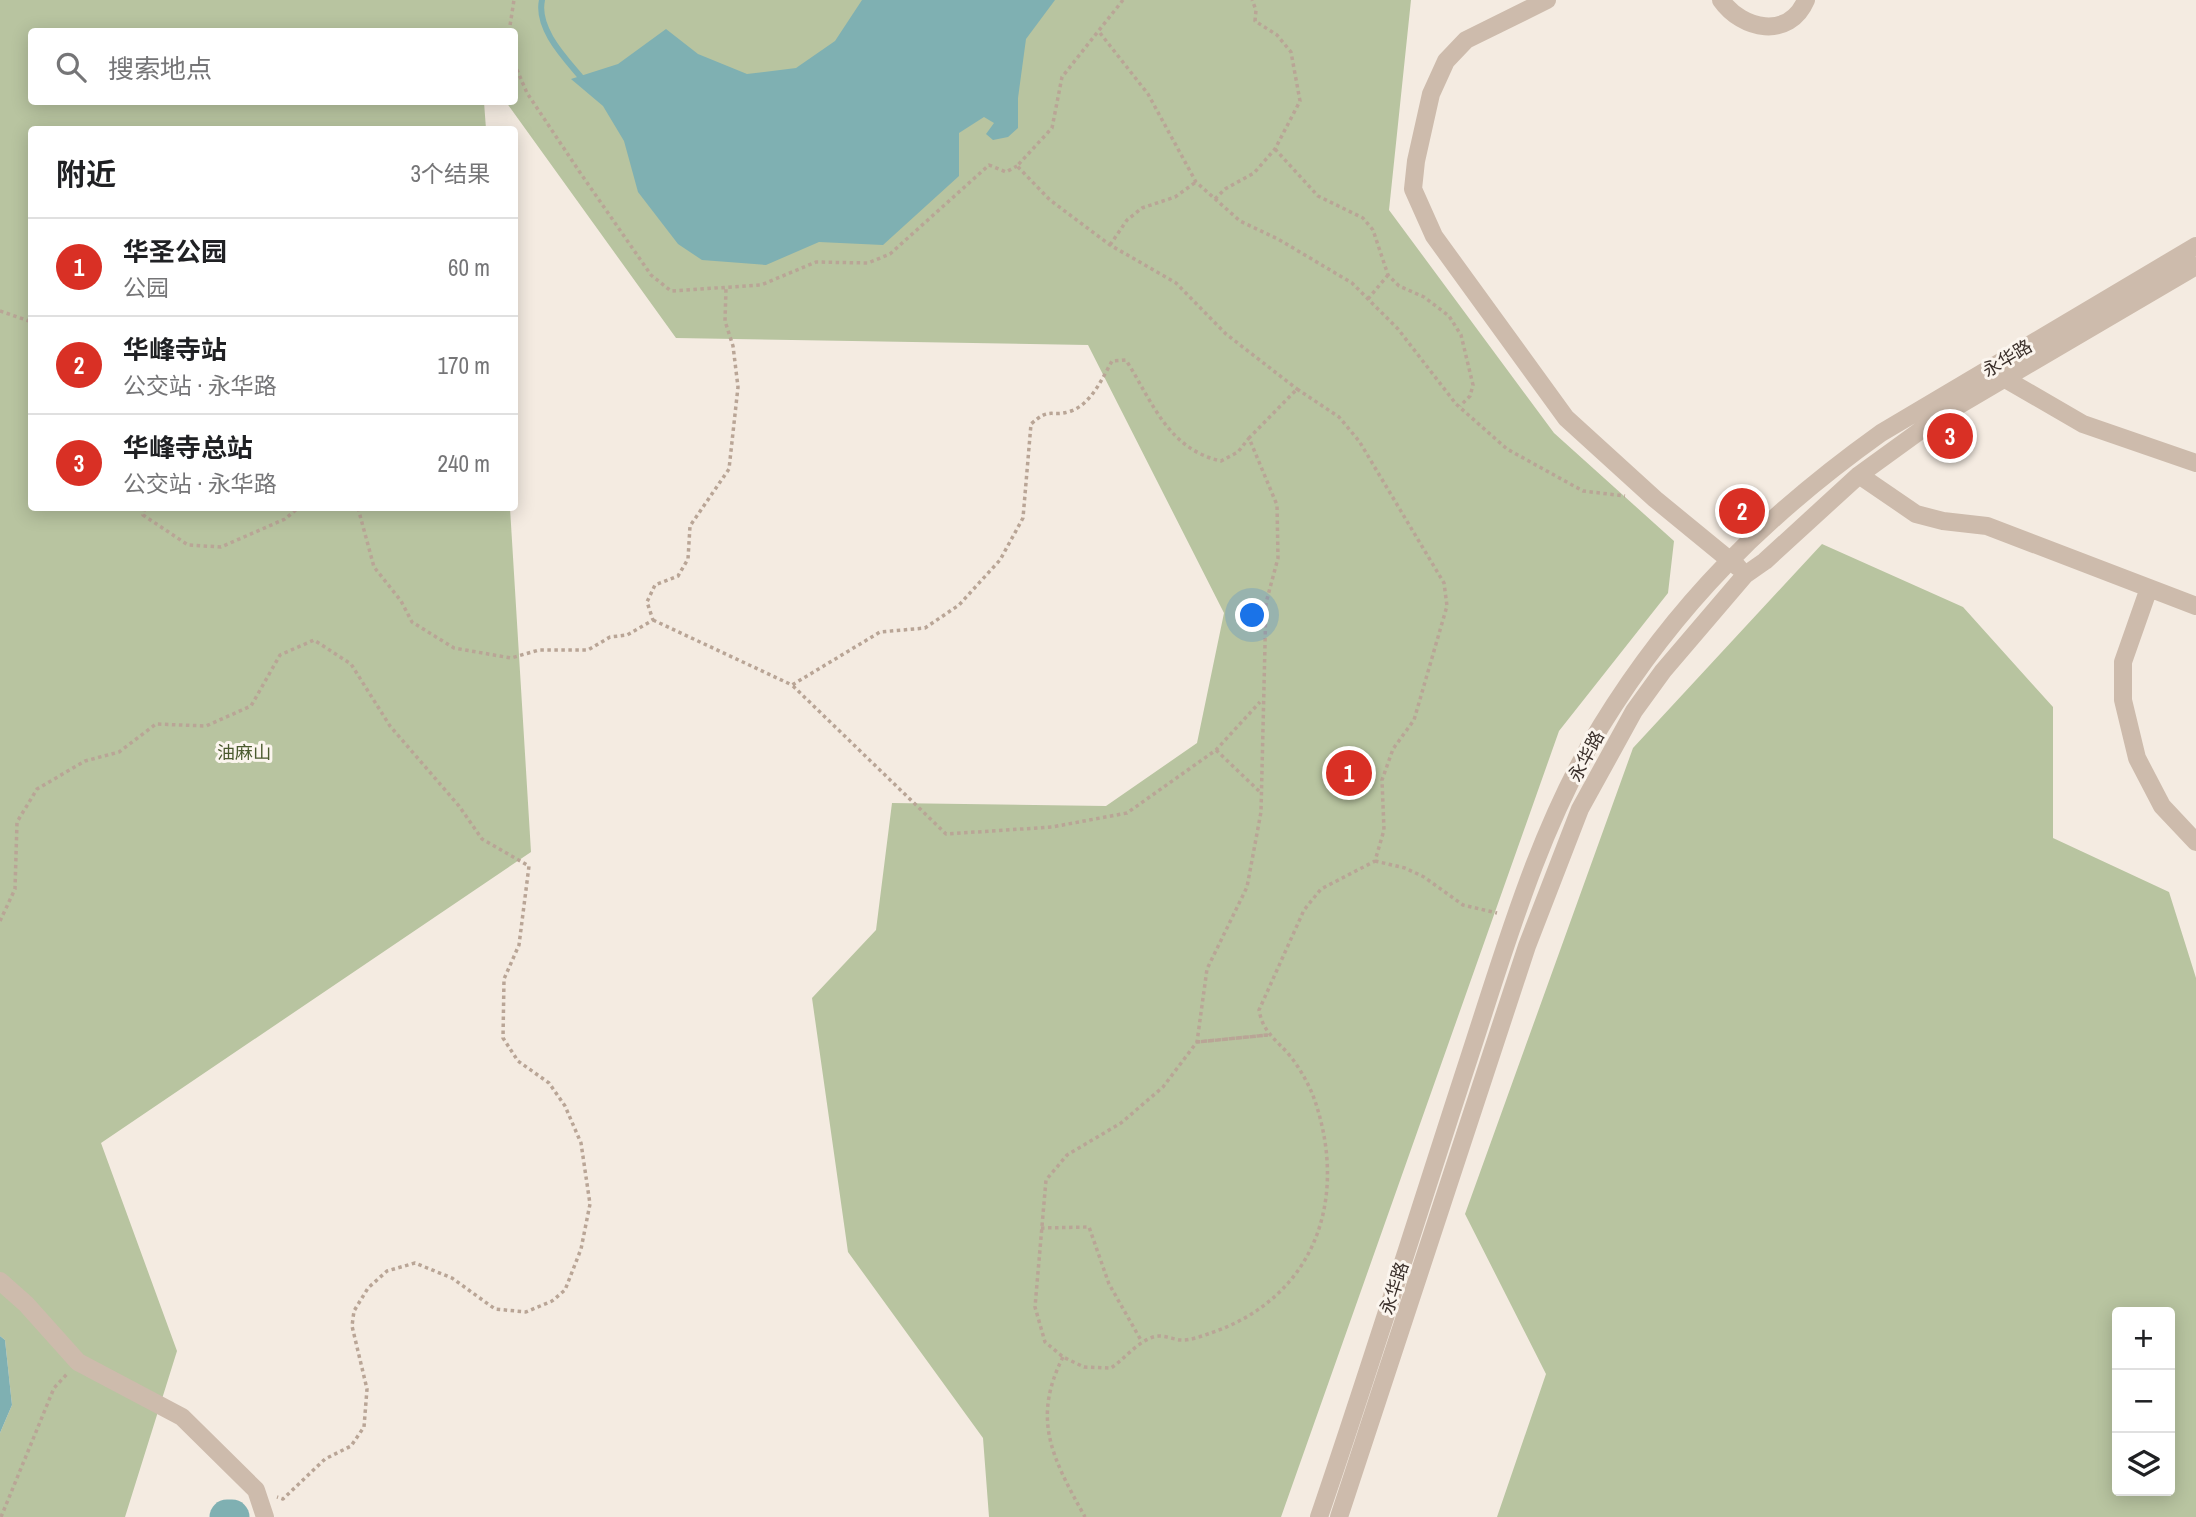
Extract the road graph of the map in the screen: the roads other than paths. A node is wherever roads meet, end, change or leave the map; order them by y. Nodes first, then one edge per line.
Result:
1 (1547, 0) edge
2 (1721, 0) edge
3 (1806, 0) edge
4 (2196, 246) edge
5 (2196, 266) edge
6 (2007, 380) junction
7 (2196, 463) edge
8 (1859, 475) junction
9 (1730, 559) junction
10 (1745, 575) junction
11 (2149, 588) junction
12 (2196, 606) edge
13 (2196, 842) edge
14 (0, 1281) edge
15 (265, 1517) edge
16 (1319, 1517) edge
17 (1339, 1517) edge

1 - 9 street
2 - 3 street
4 - 9 street, 永华路
5 - 6 street, 永华路
6 - 7 street
6 - 8 street, 永华路
8 - 10 street, 永华路
8 - 11 street
9 - 10 street
9 - 16 street, 永华路
10 - 17 street, 永华路
11 - 12 street
11 - 13 street
14 - 15 street

